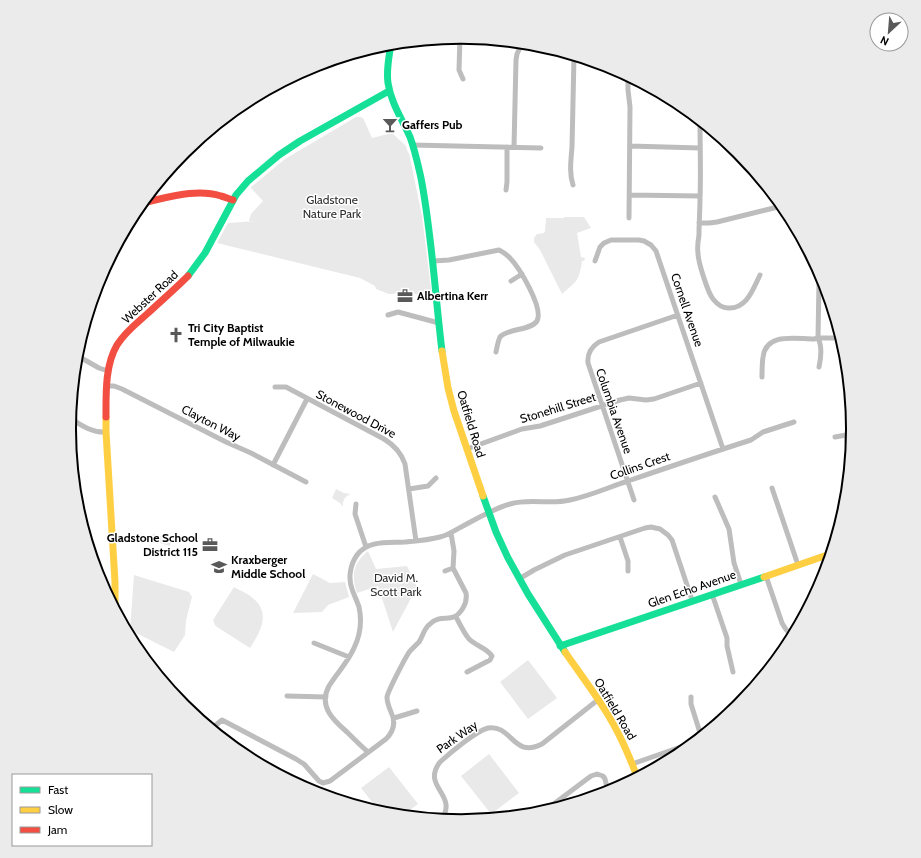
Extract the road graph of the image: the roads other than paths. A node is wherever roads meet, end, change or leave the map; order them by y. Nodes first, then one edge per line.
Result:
1 (459, 44) edge
2 (519, 48) edge
3 (390, 50) edge
4 (574, 61) edge
5 (463, 79) dead end
6 (628, 83) edge
7 (389, 91) junction
8 (700, 128) edge
9 (412, 145) junction
10 (630, 146) junction
11 (507, 147) junction
12 (514, 147) junction
13 (541, 148) dead end
14 (700, 148) junction
15 (573, 185) dead end
16 (506, 190) dead end
17 (629, 195) junction
18 (700, 196) junction
19 (232, 200) junction
20 (150, 201) edge
21 (775, 208) edge
22 (629, 218) dead end
23 (699, 223) junction
24 (433, 261) junction
25 (594, 261) dead end
26 (522, 274) junction
27 (760, 275) dead end
28 (512, 281) dead end
29 (819, 289) edge
30 (388, 315) dead end
31 (678, 315) junction
32 (439, 323) junction
33 (818, 338) junction
34 (834, 338) edge
35 (496, 352) dead end
36 (82, 359) edge
37 (819, 367) dead end
38 (108, 371) junction
39 (762, 377) dead end
40 (701, 383) junction
41 (106, 386) junction
42 (275, 388) dead end
43 (307, 399) junction
44 (602, 406) junction
45 (76, 421) edge
46 (794, 422) dead end
47 (106, 432) junction
48 (846, 435) edge
49 (835, 437) dead end
50 (467, 449) junction
51 (723, 449) junction
52 (273, 465) junction
53 (436, 478) dead end
54 (627, 481) junction
55 (306, 482) dead end
56 (772, 488) dead end
57 (409, 489) junction
58 (715, 497) dead end
59 (634, 500) dead end
60 (356, 504) dead end
61 (489, 512) junction
62 (451, 534) junction
63 (620, 537) junction
64 (416, 541) junction
65 (366, 547) junction
66 (824, 556) edge
67 (798, 565) junction
68 (453, 568) junction
69 (445, 571) dead end
70 (628, 571) dead end
71 (766, 576) junction
72 (519, 579) junction
73 (741, 584) junction
74 (712, 594) junction
75 (114, 598) edge
76 (692, 600) junction
77 (456, 617) junction
78 (788, 632) edge
79 (314, 643) dead end
80 (560, 646) junction
81 (349, 657) junction
82 (467, 672) dead end
83 (733, 672) dead end
84 (287, 696) dead end
85 (326, 697) junction
86 (691, 697) dead end
87 (599, 699) junction
88 (417, 711) dead end
89 (394, 718) junction
90 (216, 725) edge
91 (699, 730) edge
92 (670, 751) edge
93 (368, 752) junction
94 (632, 764) junction
95 (635, 772) edge
96 (607, 786) edge
97 (556, 802) edge
98 (444, 813) edge

1 - 5 street
2 - 12 street
3 - 7 street, Oatfield Road
4 - 15 street
6 - 10 street
7 - 9 street, Oatfield Road
7 - 19 street, Webster Road
8 - 14 street
9 - 11 street
9 - 24 street, Oatfield Road
10 - 14 street
10 - 17 street
11 - 12 street
11 - 16 street
12 - 13 street
14 - 18 street
17 - 18 street
17 - 22 street
18 - 23 street
19 - 20 street
19 - 38 street, Webster Road
21 - 23 street
23 - 27 street
24 - 26 street
24 - 32 street, Oatfield Road
25 - 31 street, Cornell Avenue
26 - 28 street
26 - 35 street
29 - 33 street
30 - 32 street
31 - 40 street, Cornell Avenue
31 - 44 street, Columbia Avenue
32 - 50 street, Oatfield Road
33 - 34 street
33 - 37 street
33 - 39 street
36 - 38 street
38 - 41 street, Webster Road
40 - 44 street, Stonehill Street
40 - 51 street, Cornell Avenue
41 - 47 street, Webster Road
41 - 52 street, Clayton Way
42 - 43 street
43 - 52 street, Stonewood Drive
43 - 57 street, Stonewood Drive
44 - 50 street, Stonehill Street
44 - 54 street, Columbia Avenue
45 - 47 street
46 - 51 street, Collins Crest
47 - 75 street, Webster Road
48 - 49 street
50 - 61 street, Oatfield Road
51 - 54 street, Collins Crest
52 - 55 street, Clayton Way
53 - 57 street
54 - 59 street, Columbia Avenue
54 - 61 street, Collins Crest
56 - 67 street
57 - 64 street, Stonewood Drive
58 - 73 street
60 - 65 street
61 - 62 street, Collins Crest
61 - 72 street, Oatfield Road
62 - 64 street, Collins Crest
62 - 68 street
63 - 70 street
63 - 72 street
63 - 76 street
64 - 65 street, Collins Crest
65 - 81 street
66 - 67 street, Glen Echo Avenue
67 - 71 street, Glen Echo Avenue
68 - 69 street
68 - 77 street
71 - 73 street, Glen Echo Avenue
71 - 78 street
72 - 80 street, Oatfield Road
73 - 74 street, Glen Echo Avenue
74 - 76 street, Glen Echo Avenue
74 - 83 street
76 - 80 street, Glen Echo Avenue
77 - 82 street
77 - 89 street
79 - 81 street
80 - 87 street, Oatfield Road
81 - 85 street
84 - 85 street
85 - 93 street
86 - 91 street
87 - 94 street, Oatfield Road
87 - 98 street, Park Way
88 - 89 street
89 - 93 street
90 - 93 street
92 - 94 street
94 - 95 street, Oatfield Road
96 - 97 street

